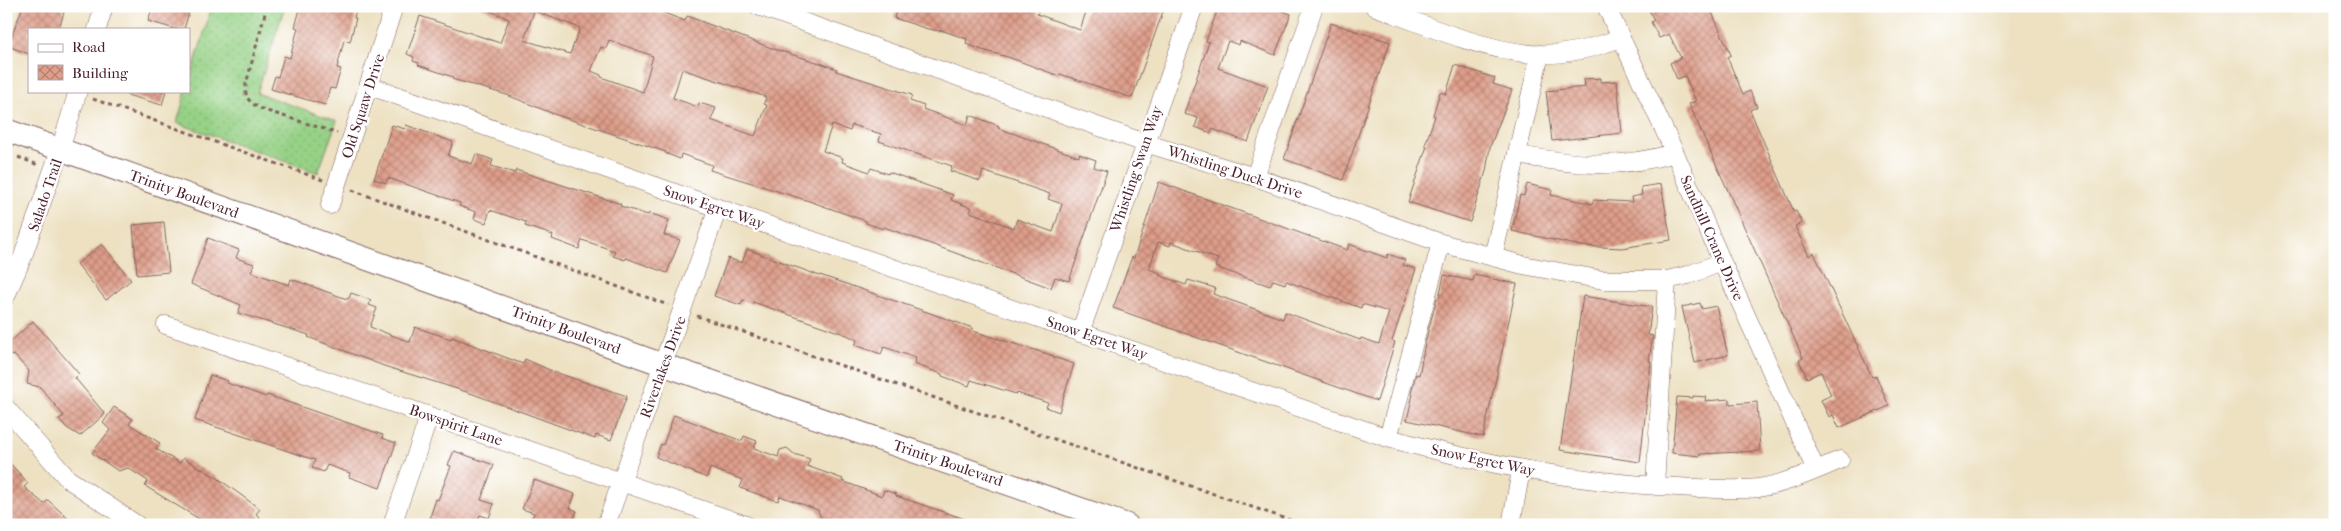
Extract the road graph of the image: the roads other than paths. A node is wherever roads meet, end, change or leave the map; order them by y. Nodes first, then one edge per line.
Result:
1 (104, 6) edge
2 (394, 6) edge
3 (758, 6) edge
4 (1194, 6) edge
5 (1314, 6) edge
6 (1374, 6) edge
7 (1606, 6) edge
8 (97, 28) edge
9 (1620, 38) junction
10 (1540, 54) junction
11 (370, 86) junction
12 (78, 92) edge
13 (6, 130) edge
14 (1145, 142) junction
15 (60, 150) junction
16 (1675, 153) junction
17 (1517, 155) junction
18 (1255, 177) junction
19 (330, 205) dead end
20 (718, 208) junction
21 (1440, 243) junction
22 (1493, 257) junction
23 (1722, 262) junction
24 (1667, 280) junction
25 (6, 296) edge
26 (166, 325) dead end
27 (1080, 333) junction
28 (664, 365) junction
29 (6, 408) edge
30 (429, 416) junction
31 (1388, 438) junction
32 (1840, 460) dead end
33 (1521, 470) junction
34 (1816, 470) junction
35 (622, 481) junction
36 (1655, 486) junction
37 (137, 525) edge
38 (392, 525) edge
39 (606, 525) edge
40 (746, 525) edge
41 (1127, 525) edge
42 (1512, 525) edge

1 - 8 street
2 - 11 street, Old Squaw Drive
3 - 14 street, Whistling Duck Drive
4 - 14 street, Whistling Swan Way
5 - 18 street
6 - 10 street
7 - 9 street, Sandhill Crane Drive
9 - 10 street
9 - 16 street, Sandhill Crane Drive
10 - 17 street
11 - 19 street, Old Squaw Drive
11 - 20 street, Snow Egret Way
12 - 15 street, Salado Trail
13 - 15 main road, Trinity Boulevard
14 - 18 street, Whistling Duck Drive
14 - 27 street, Whistling Swan Way
15 - 25 street, Salado Trail
15 - 28 main road, Trinity Boulevard
16 - 17 street
16 - 23 street, Sandhill Crane Drive
17 - 22 street
18 - 21 street, Whistling Duck Drive
20 - 27 street, Snow Egret Way
20 - 28 street, Riverlakes Drive
21 - 22 street, Whistling Duck Drive
21 - 31 street
22 - 24 street, Whistling Duck Drive
23 - 24 street, Whistling Duck Drive
23 - 34 street, Sandhill Crane Drive
24 - 36 street
26 - 30 street, Bowspirit Lane
27 - 31 street, Snow Egret Way
28 - 35 street, Riverlakes Drive
28 - 41 main road, Trinity Boulevard
29 - 37 street
30 - 35 street, Bowspirit Lane
30 - 38 street
31 - 33 street, Snow Egret Way
32 - 34 street, Snow Egret Way
33 - 36 street, Snow Egret Way
33 - 42 street
34 - 36 street, Snow Egret Way
35 - 39 street, Riverlakes Drive
35 - 40 street, Bowspirit Lane

